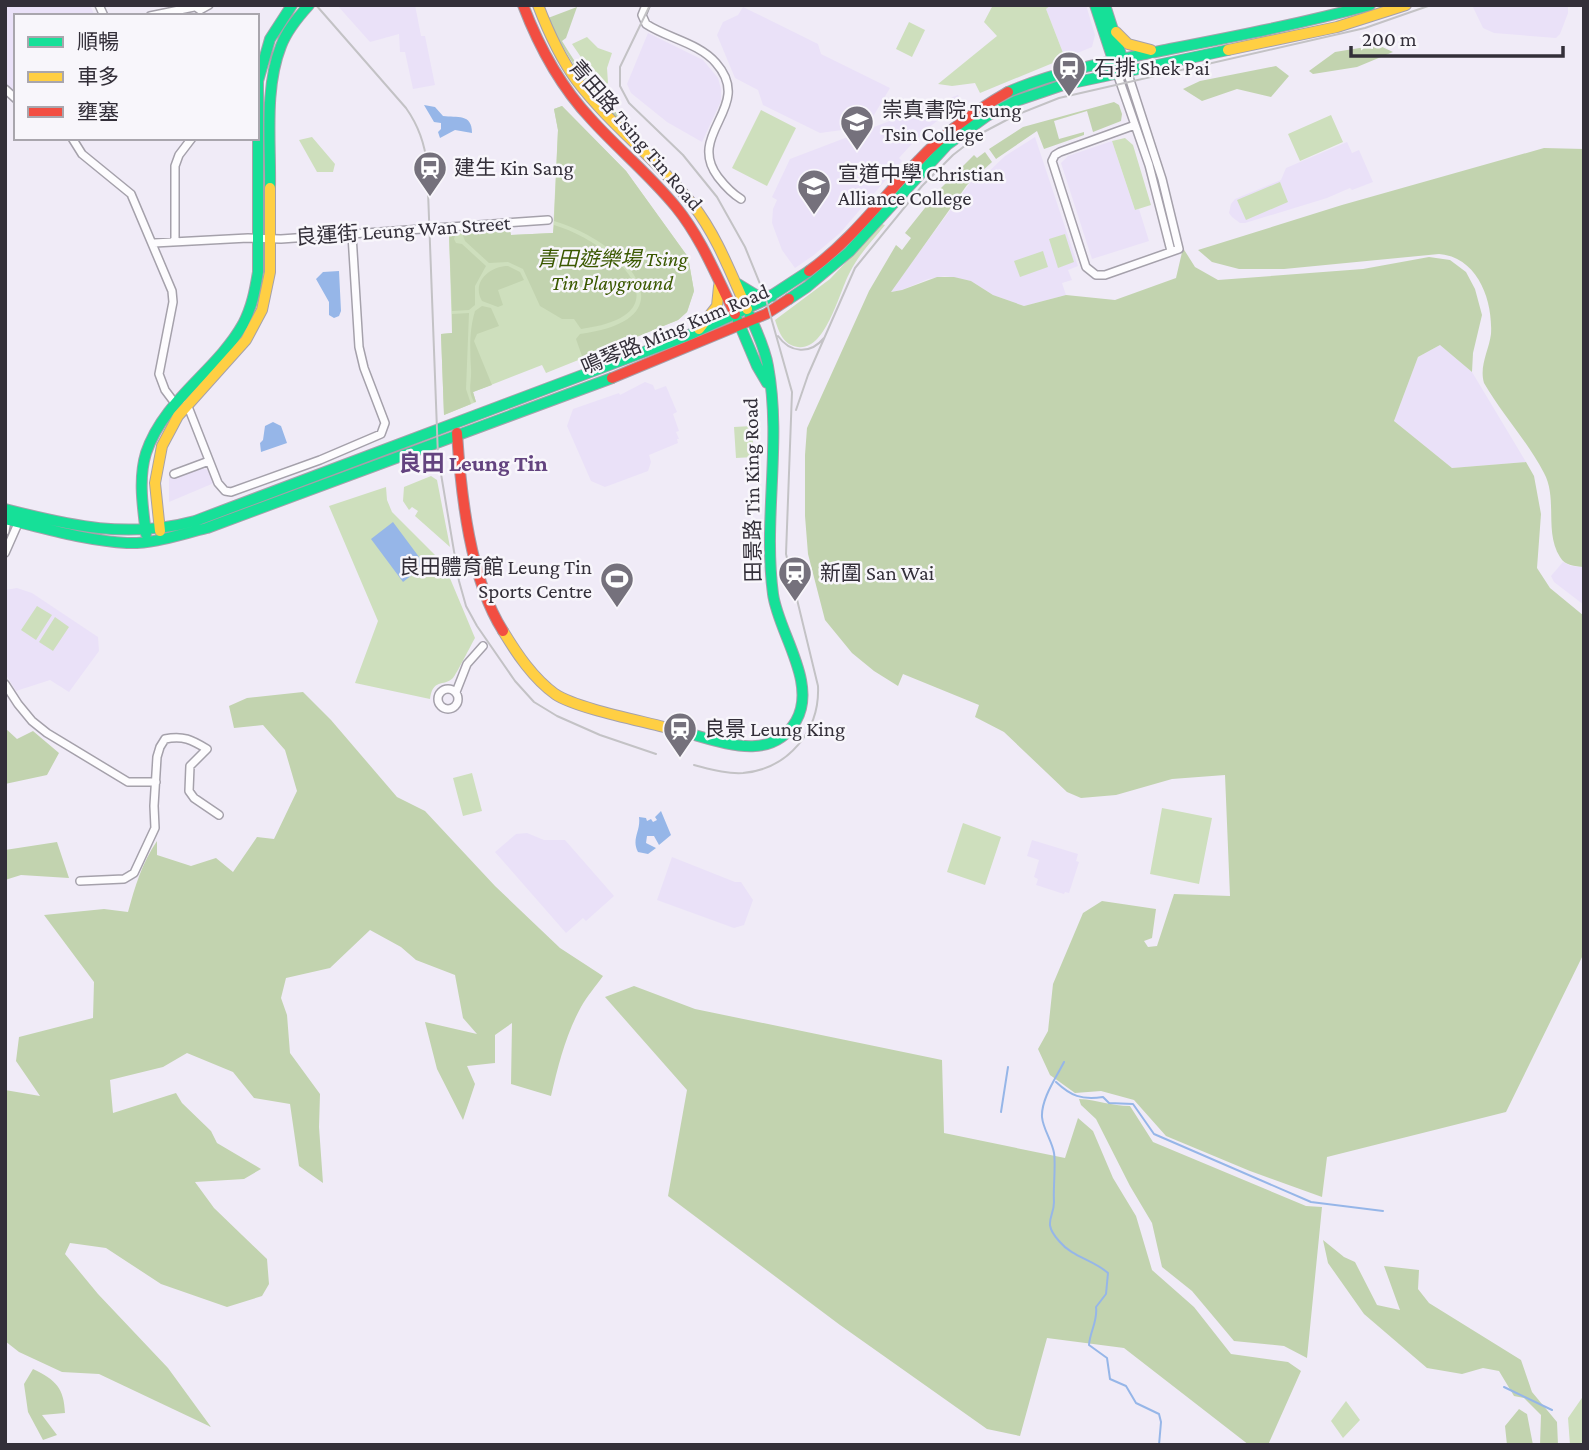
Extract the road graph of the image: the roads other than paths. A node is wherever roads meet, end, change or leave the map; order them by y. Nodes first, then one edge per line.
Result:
1 (209, 5) edge
2 (292, 5) edge
3 (309, 5) edge
4 (523, 5) edge
5 (538, 5) edge
6 (646, 5) edge
7 (1095, 5) edge
8 (1105, 5) edge
9 (1370, 5) edge
10 (1406, 5) edge
11 (193, 6) edge
12 (159, 14) edge
13 (1112, 27) junction
14 (1159, 51) junction
15 (1118, 60) junction
16 (1122, 72) junction
17 (259, 78) edge
18 (1135, 125) junction
19 (73, 140) edge
20 (190, 140) edge
21 (258, 140) edge
22 (741, 199) dead end
23 (548, 220) dead end
24 (352, 235) junction
25 (258, 238) junction
26 (270, 239) junction
27 (175, 242) junction
28 (153, 243) junction
29 (1175, 250) junction
30 (735, 283) junction
31 (719, 284) junction
32 (772, 296) junction
33 (747, 309) junction
34 (735, 314) junction
35 (752, 321) junction
36 (741, 326) junction
37 (699, 329) junction
38 (770, 387) junction
39 (174, 402) junction
40 (187, 403) junction
41 (457, 422) junction
42 (457, 436) junction
43 (209, 461) junction
44 (174, 474) dead end
45 (6, 514) edge
46 (20, 518) junction
47 (159, 528) junction
48 (145, 530) junction
49 (5, 531) edge
50 (162, 539) junction
51 (146, 542) junction
52 (5, 553) edge
53 (483, 646) dead end
54 (5, 684) edge
55 (456, 692) dead end
56 (664, 727) tunnel mouth
57 (691, 734) tunnel mouth
58 (156, 782) junction
59 (219, 815) dead end
60 (80, 881) dead end

1 - 11 street
2 - 17 main road
3 - 26 main road
4 - 31 main road, 青田路 Tsing Tin Road
5 - 30 main road, 青田路 Tsing Tin Road
6 - 22 street
7 - 15 main road
8 - 13 main road
9 - 14 main road, 鳴琴路 Ming Kum Road
10 - 16 main road, 鳴琴路 Ming Kum Road
11 - 12 street
13 - 14 main road
13 - 15 main road
14 - 15 main road, 鳴琴路 Ming Kum Road
15 - 16 main road
15 - 32 main road, 鳴琴路 Ming Kum Road
16 - 18 street
16 - 29 street
16 - 35 main road, 鳴琴路 Ming Kum Road
18 - 29 street
18 - 29 street
19 - 28 street
20 - 27 street
21 - 25 main road
23 - 24 street, 良運街 Leung Wan Street
24 - 26 street, 良運街 Leung Wan Street
24 - 43 street
25 - 26 street, 良運街 Leung Wan Street
25 - 27 street, 良運街 Leung Wan Street
25 - 39 main road
26 - 40 main road
27 - 28 street, 良運街 Leung Wan Street
28 - 39 street
30 - 32 main road
30 - 33 main road, 青田路 Tsing Tin Road
31 - 34 main road, 青田路 Tsing Tin Road
31 - 37 main road
32 - 33 main road, 鳴琴路 Ming Kum Road
33 - 34 main road, 鳴琴路 Ming Kum Road
33 - 35 main road, 青田路 Tsing Tin Road
34 - 36 main road, 青田路 Tsing Tin Road
34 - 37 main road, 鳴琴路 Ming Kum Road
35 - 36 main road, 鳴琴路 Ming Kum Road
35 - 38 main road, 田景路 Tin King Road
36 - 38 main road, 田景路 Tin King Road
36 - 42 main road, 鳴琴路 Ming Kum Road
37 - 41 main road, 鳴琴路 Ming Kum Road
38 - 57 main road, 田景路 Tin King Road
39 - 48 main road
40 - 43 street
40 - 47 main road
41 - 42 main road
41 - 47 main road, 鳴琴路 Ming Kum Road
42 - 50 main road, 鳴琴路 Ming Kum Road
42 - 56 main road
43 - 44 street
45 - 46 main road
45 - 49 street
46 - 48 main road, 鳴琴路 Ming Kum Road
46 - 51 main road, 鳴琴路 Ming Kum Road
46 - 52 street
47 - 48 main road, 鳴琴路 Ming Kum Road
47 - 50 main road
48 - 51 main road
50 - 51 main road, 鳴琴路 Ming Kum Road
53 - 55 street
54 - 58 street
58 - 59 street
58 - 60 street

